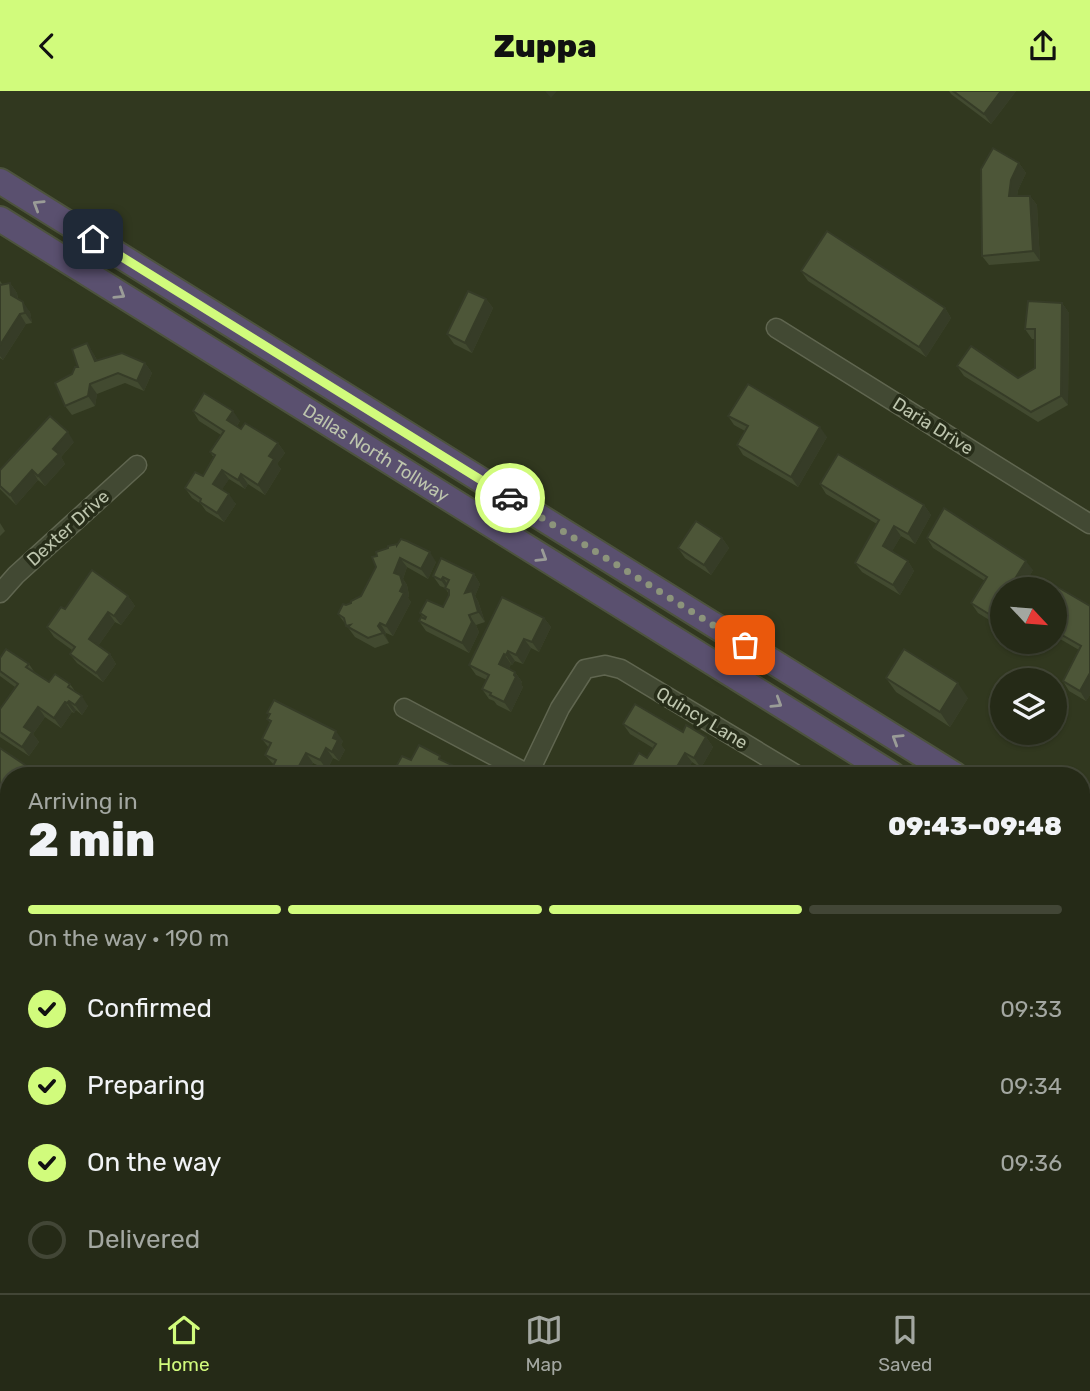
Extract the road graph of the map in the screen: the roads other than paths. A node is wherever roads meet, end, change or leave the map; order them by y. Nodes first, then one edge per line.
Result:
1 (0, 181) edge
2 (0, 219) edge
3 (776, 328) dead end
4 (138, 465) dead end
5 (1088, 520) edge
6 (0, 593) edge
7 (404, 708) dead end
8 (513, 767) edge
9 (532, 767) edge
10 (784, 767) edge
11 (880, 767) edge
12 (942, 767) edge

12 -> 1 highway, Dallas North Tollway
2 -> 11 highway, Dallas North Tollway
3 - 5 street, Daria Drive
4 - 6 street, Dexter Drive
7 - 8 street
9 - 10 street, Quincy Lane

